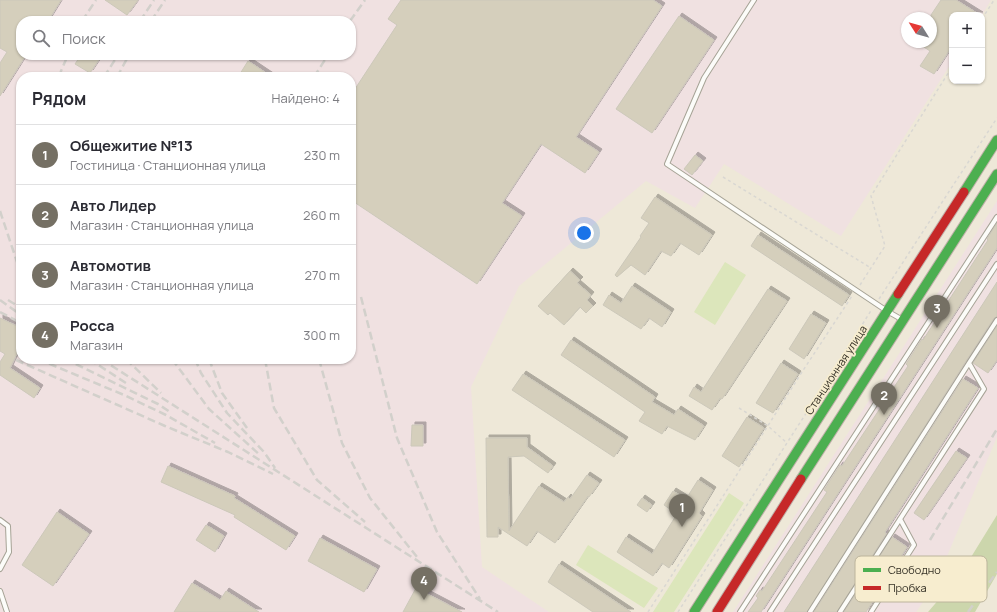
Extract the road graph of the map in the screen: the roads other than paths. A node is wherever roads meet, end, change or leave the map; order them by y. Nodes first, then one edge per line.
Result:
1 (754, 0) edge
2 (997, 140) edge
3 (997, 174) edge
4 (997, 216) edge
5 (997, 264) edge
6 (887, 311) junction
7 (903, 320) junction
8 (997, 320) edge
9 (969, 363) junction
10 (900, 519) junction
11 (0, 520) edge
12 (876, 556) edge
13 (907, 556) edge
14 (0, 569) edge
15 (855, 589) edge
16 (0, 591) edge
17 (877, 602) edge
18 (7, 612) edge
19 (694, 612) edge
20 (717, 612) edge
21 (740, 612) edge
22 (770, 612) edge
23 (810, 612) edge
24 (840, 612) edge
25 (871, 612) edge

1 - 6 lane
2 - 6 main road, Станционная улица
3 - 7 main road
4 - 21 lane
5 - 22 lane
6 - 7 lane
6 - 19 main road, Станционная улица
7 - 20 main road
8 - 9 lane
9 - 10 lane
9 - 23 lane
10 - 12 lane
10 - 13 lane
11 - 14 lane
15 - 24 lane
16 - 18 lane
17 - 25 lane

